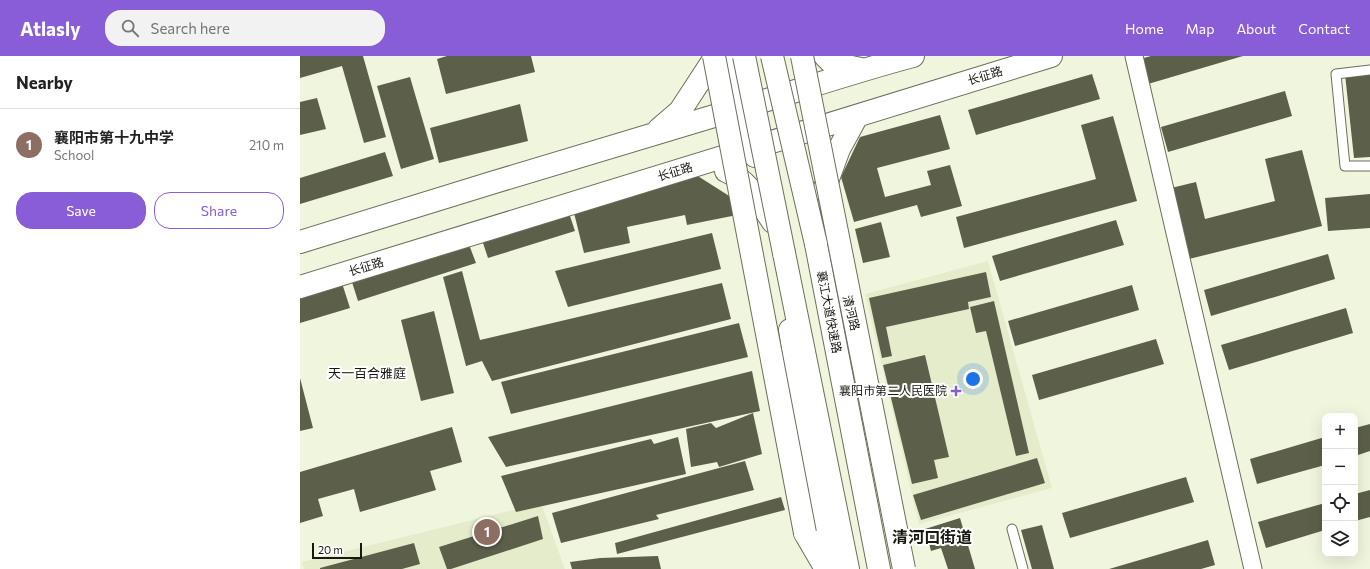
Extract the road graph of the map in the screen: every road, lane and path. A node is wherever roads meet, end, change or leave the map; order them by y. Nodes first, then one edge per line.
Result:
1 (714, 56) edge
2 (730, 56) edge
3 (744, 56) edge
4 (772, 56) edge
5 (792, 56) edge
6 (802, 56) edge
7 (825, 56) edge
8 (1051, 56) edge
9 (1134, 56) edge
10 (901, 58) edge
11 (862, 70) junction
12 (1370, 70) edge
13 (800, 90) junction
14 (742, 107) junction
15 (857, 116) junction
16 (810, 130) junction
17 (656, 132) junction
18 (753, 148) junction
19 (705, 163) junction
20 (1370, 166) edge
21 (823, 194) junction
22 (773, 222) junction
23 (300, 242) edge
24 (300, 288) edge
25 (1012, 529) dead end
26 (826, 569) edge
27 (848, 569) edge
28 (879, 569) edge
29 (904, 569) edge
30 (913, 569) edge
31 (1023, 569) edge
32 (1253, 569) edge

1 - 17 main road
1 - 26 main road, bridge
2 - 14 main road
3 - 27 main road, bridge
4 - 28 main road, 襄江大道快速路, bridge
5 - 13 main road, 清河路
6 - 29 main road, bridge
7 - 11 main road
8 - 15 main road, 长征路
9 - 32 street
10 - 11 main road
11 - 13 main road
12 - 20 lane
13 - 14 main road
13 - 16 main road, 清河路
14 - 17 main road
14 - 18 main road
15 - 16 main road, 长征路
15 - 21 main road
16 - 18 main road, 长征路
16 - 21 main road, 清河路
17 - 23 main road
18 - 19 main road, 长征路
18 - 22 main road
19 - 22 main road
19 - 24 main road, 长征路
21 - 30 main road, 清河路
22 - 26 main road
25 - 31 lane

